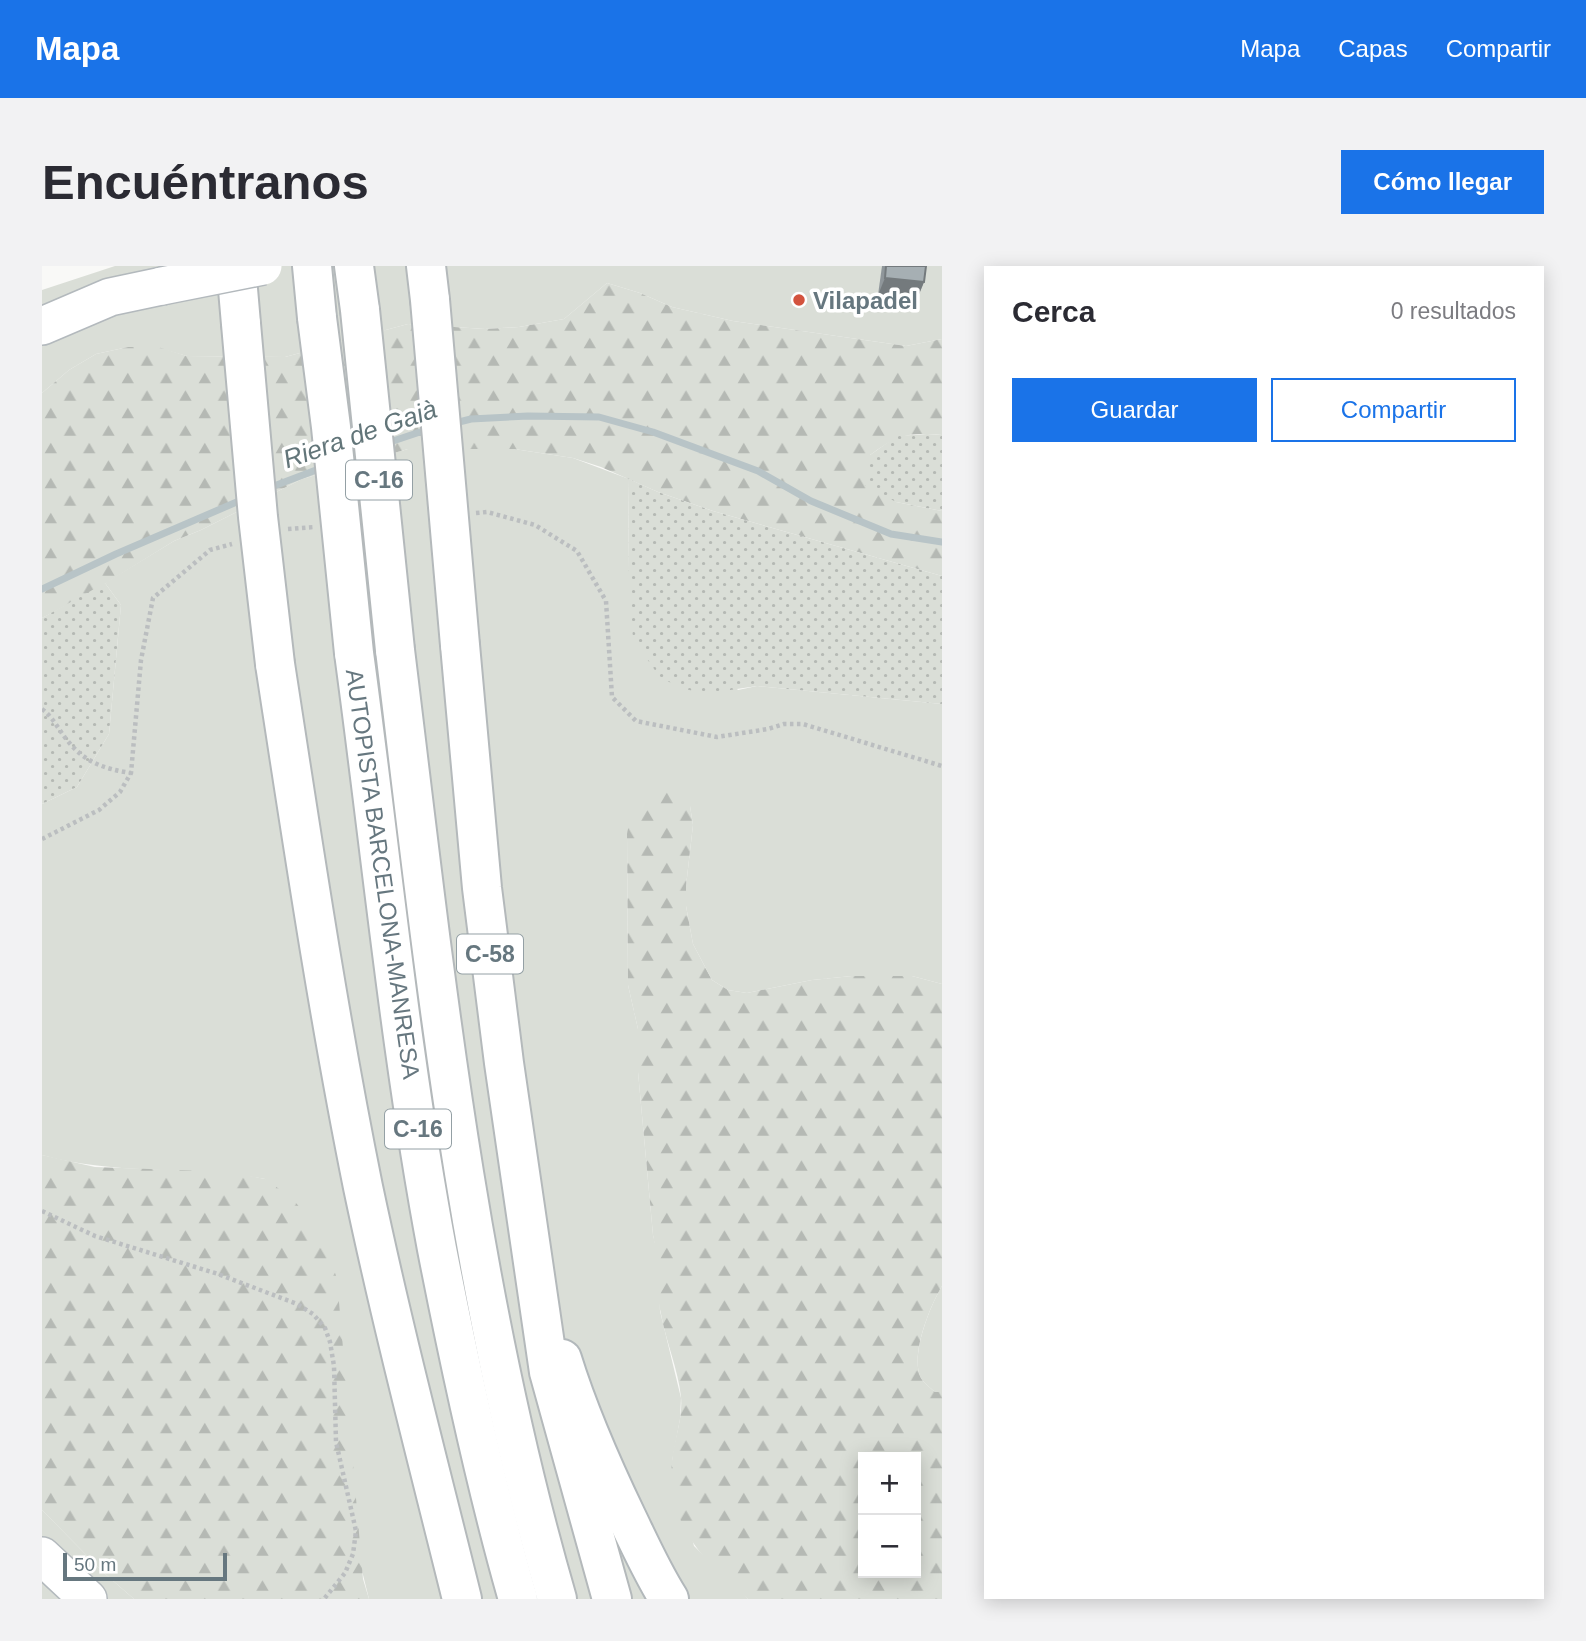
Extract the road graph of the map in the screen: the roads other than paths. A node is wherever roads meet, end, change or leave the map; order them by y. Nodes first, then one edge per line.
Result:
1 (236, 266) edge
2 (263, 266) edge
3 (312, 266) edge
4 (354, 266) edge
5 (428, 283) edge
6 (42, 326) edge
7 (533, 1262) junction
8 (42, 1556) edge
9 (88, 1599) edge
10 (463, 1599) edge
11 (518, 1599) edge
12 (557, 1599) edge
13 (612, 1599) edge
14 (669, 1599) edge

1 - 10 main road, bridge
2 - 6 street, bridge
3 - 11 main road, AUTOPISTA BARCELONA-MANRESA / C-16, bridge
4 - 12 main road, AUTOPISTA BARCELONA-MANRESA / C-16, bridge
5 - 7 main road, C-58, bridge
7 - 13 main road
7 - 14 main road, C-58
8 - 9 street

